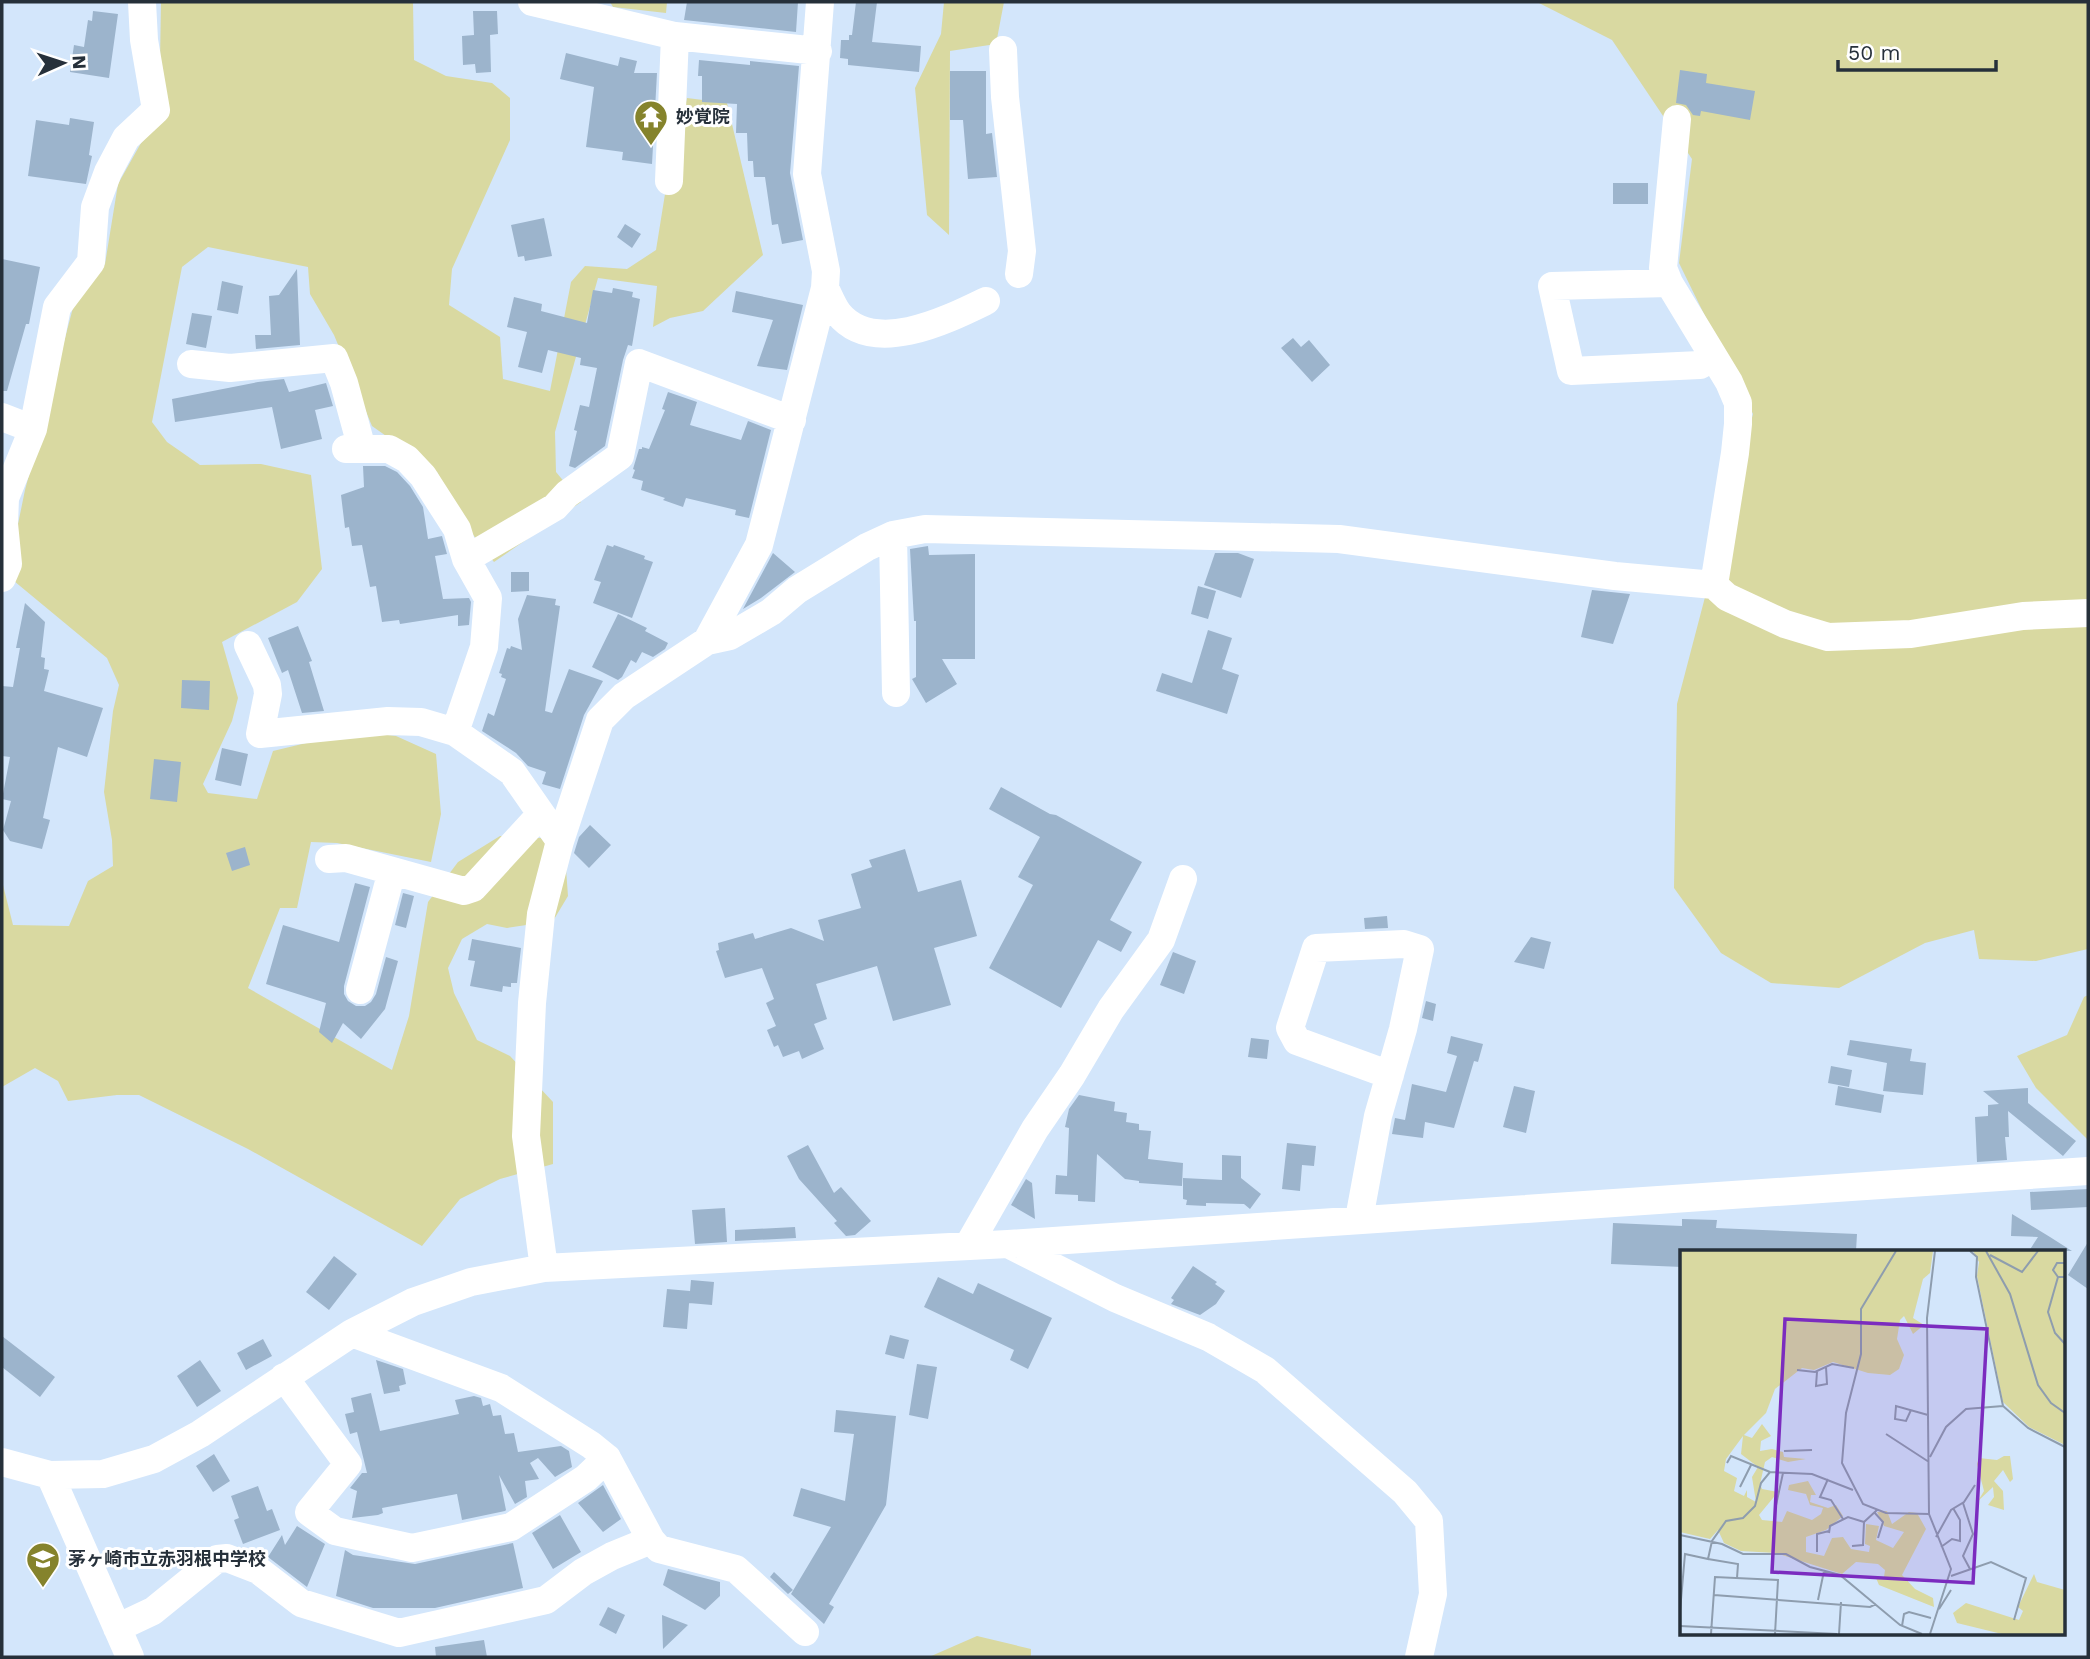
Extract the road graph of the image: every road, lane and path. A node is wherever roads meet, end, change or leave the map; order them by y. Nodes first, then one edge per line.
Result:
1 (142, 2) edge
2 (532, 2) edge
3 (820, 2) edge
4 (675, 36) junction
5 (1003, 50) dead end
6 (818, 51) junction
7 (1677, 119) dead end
8 (669, 181) dead end
9 (1019, 274) dead end
10 (1669, 283) junction
11 (825, 288) junction
12 (986, 300) dead end
13 (1713, 357) junction
14 (191, 364) dead end
15 (2, 417) edge
16 (792, 420) junction
17 (33, 429) junction
18 (892, 536) junction
19 (466, 559) junction
20 (2, 578) edge
21 (1714, 585) junction
22 (2088, 613) edge
23 (707, 640) junction
24 (248, 645) dead end
25 (896, 693) dead end
26 (455, 733) junction
27 (541, 814) junction
28 (560, 841) junction
29 (329, 859) dead end
30 (392, 871) junction
31 (1183, 879) dead end
32 (360, 990) dead end
33 (1390, 1075) junction
34 (2088, 1171) edge
35 (1359, 1219) junction
36 (1009, 1244) junction
37 (968, 1246) junction
38 (544, 1269) junction
39 (352, 1333) junction
40 (284, 1377) junction
41 (607, 1458) junction
42 (2, 1462) edge
43 (50, 1475) junction
44 (651, 1541) junction
45 (117, 1628) junction
46 (805, 1632) dead end
47 (130, 1657) edge
48 (1419, 1657) edge

1 - 17 street
2 - 4 street
3 - 6 street
4 - 6 street
4 - 8 street
5 - 9 street
6 - 11 street
7 - 10 street
10 - 13 street
10 - 13 street
11 - 12 street
11 - 16 street
13 - 21 street
14 - 19 street
15 - 17 street
16 - 19 street
16 - 23 street
17 - 20 street
18 - 21 street
18 - 23 street
18 - 25 street
19 - 26 street
21 - 22 street
23 - 28 street
24 - 26 street
26 - 27 street
27 - 28 street
27 - 30 street
28 - 38 street
29 - 30 street
30 - 32 street
31 - 37 street
33 - 33 street
33 - 35 street
34 - 35 street
35 - 36 street
36 - 37 street
36 - 48 street
37 - 38 street
38 - 39 street
39 - 40 street
39 - 41 street
40 - 41 street
40 - 43 street
41 - 44 street
42 - 43 street
43 - 45 street
44 - 45 street
44 - 46 street
45 - 47 street

